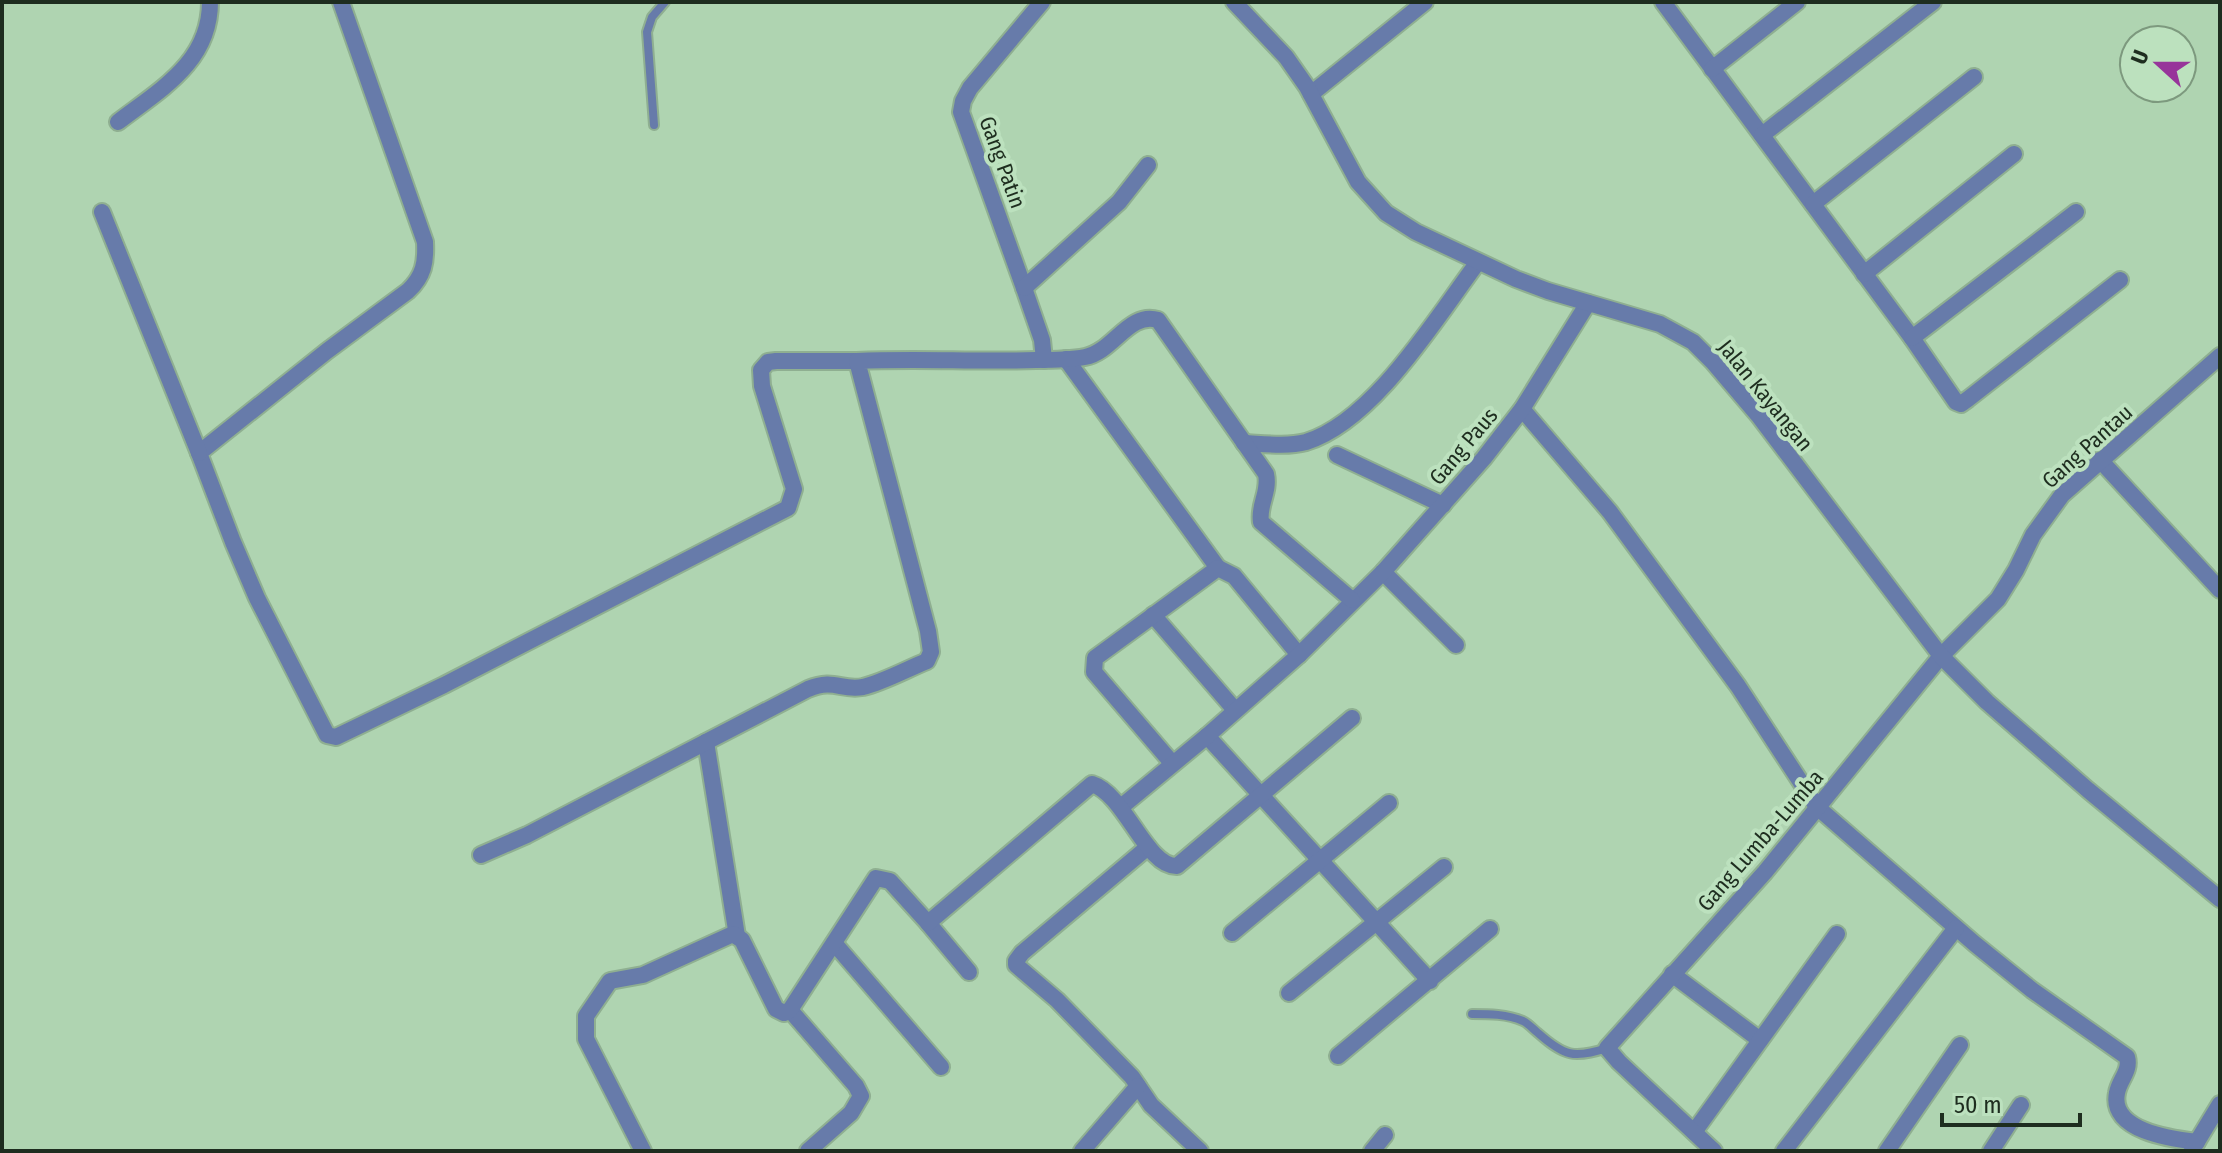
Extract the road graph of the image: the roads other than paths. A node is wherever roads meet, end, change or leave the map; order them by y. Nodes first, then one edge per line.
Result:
1 (210, 2) edge
2 (341, 2) edge
3 (665, 2) edge
4 (1036, 2) edge
5 (1042, 2) edge
6 (1234, 2) edge
7 (1425, 2) edge
8 (1797, 2) edge
9 (1933, 2) edge
10 (1666, 3) edge
11 (1712, 69) junction
12 (1974, 77) dead end
13 (1311, 94) junction
14 (118, 122) dead end
15 (654, 125) dead end
16 (1762, 135) junction
17 (2014, 154) dead end
18 (1148, 165) dead end
19 (1813, 204) junction
20 (102, 212) dead end
21 (2076, 212) dead end
22 (1478, 262) junction
23 (1864, 274) junction
24 (2120, 280) dead end
25 (1024, 288) junction
26 (1588, 303) junction
27 (1912, 338) junction
28 (2220, 356) edge
29 (1066, 359) junction
30 (1044, 360) junction
31 (857, 361) junction
32 (1522, 409) junction
33 (1244, 443) junction
34 (199, 453) junction
35 (1337, 455) dead end
36 (2100, 460) junction
37 (1443, 505) junction
38 (1218, 568) junction
39 (1383, 572) junction
40 (2220, 590) edge
41 (1352, 600) junction
42 (1153, 615) junction
43 (1456, 645) dead end
44 (1299, 655) junction
45 (1941, 656) junction
46 (1235, 710) junction
47 (1352, 718) dead end
48 (1207, 736) junction
49 (706, 742) junction
50 (1172, 763) junction
51 (1261, 797) junction
52 (1389, 803) dead end
53 (1121, 807) junction
54 (1817, 807) junction
55 (1148, 847) junction
56 (481, 855) dead end
57 (1319, 859) junction
58 (1444, 867) dead end
59 (2220, 899) edge
60 (1376, 922) junction
61 (928, 923) junction
62 (1956, 928) junction
63 (1490, 929) dead end
64 (1232, 933) dead end
65 (1837, 934) dead end
66 (737, 936) junction
67 (834, 943) junction
68 (969, 972) dead end
69 (1672, 974) junction
70 (1430, 981) junction
71 (1289, 993) dead end
72 (790, 1010) junction
73 (1472, 1014) dead end
74 (1760, 1040) junction
75 (1960, 1045) dead end
76 (1607, 1048) junction
77 (1338, 1056) dead end
78 (941, 1067) dead end
79 (1138, 1086) junction
80 (2220, 1104) edge
81 (2021, 1105) dead end
82 (1694, 1132) junction
83 (1385, 1135) dead end
84 (2194, 1147) edge
85 (643, 1151) edge
86 (808, 1151) edge
87 (1082, 1151) edge
88 (1200, 1151) edge
89 (1372, 1151) edge
90 (1714, 1151) edge
91 (1784, 1151) edge
92 (1887, 1151) edge
93 (1991, 1151) edge

1 - 14 street
2 - 34 street
3 - 15 lane
4 - 5 street
5 - 25 street, Gang Patin
6 - 13 street, Jalan Kayangan
7 - 13 street
8 - 11 street
9 - 16 street
10 - 11 street
11 - 16 street
12 - 19 street
13 - 22 street, Jalan Kayangan
16 - 19 street
17 - 23 street
18 - 25 street
19 - 23 street
20 - 34 street
21 - 27 street
22 - 26 street, Jalan Kayangan
22 - 33 street
23 - 27 street
24 - 27 street
25 - 30 street, Gang Patin
26 - 32 street, Gang Paus
26 - 45 street, Jalan Kayangan
28 - 36 street, Gang Pantau
29 - 30 street
29 - 33 street
29 - 38 street
30 - 31 street
31 - 34 street
31 - 49 street
32 - 37 street, Gang Paus
32 - 54 street
33 - 41 street
35 - 37 street
36 - 40 street
36 - 45 street, Gang Pantau
37 - 39 street, Gang Paus
38 - 42 street
38 - 44 street
39 - 41 street, Gang Paus
39 - 43 street
41 - 44 street, Gang Paus
42 - 46 street
42 - 50 street
44 - 46 street, Gang Paus
45 - 54 street, Gang Lumba-Lumba
45 - 59 street, Jalan Kayangan
46 - 48 street, Gang Paus
47 - 51 street
48 - 50 street, Gang Paus
48 - 51 street
49 - 56 street
49 - 66 street
50 - 53 street, Gang Paus
51 - 55 street
51 - 57 street
52 - 57 street
53 - 55 street
53 - 61 street
54 - 62 street
54 - 69 street, Gang Lumba-Lumba
55 - 79 street
57 - 60 street
57 - 64 street
58 - 60 street
60 - 70 street
60 - 71 street
61 - 67 street
61 - 68 street
62 - 84 street
62 - 91 street
63 - 70 street
65 - 74 street
66 - 72 street
66 - 85 street
67 - 72 street
67 - 78 street
69 - 74 street
69 - 76 street, Gang Lumba-Lumba
70 - 77 street
72 - 86 street
73 - 76 lane
74 - 82 street
75 - 92 street
76 - 82 street
79 - 87 street
79 - 88 street
80 - 84 street
81 - 93 street
82 - 90 street
83 - 89 street

